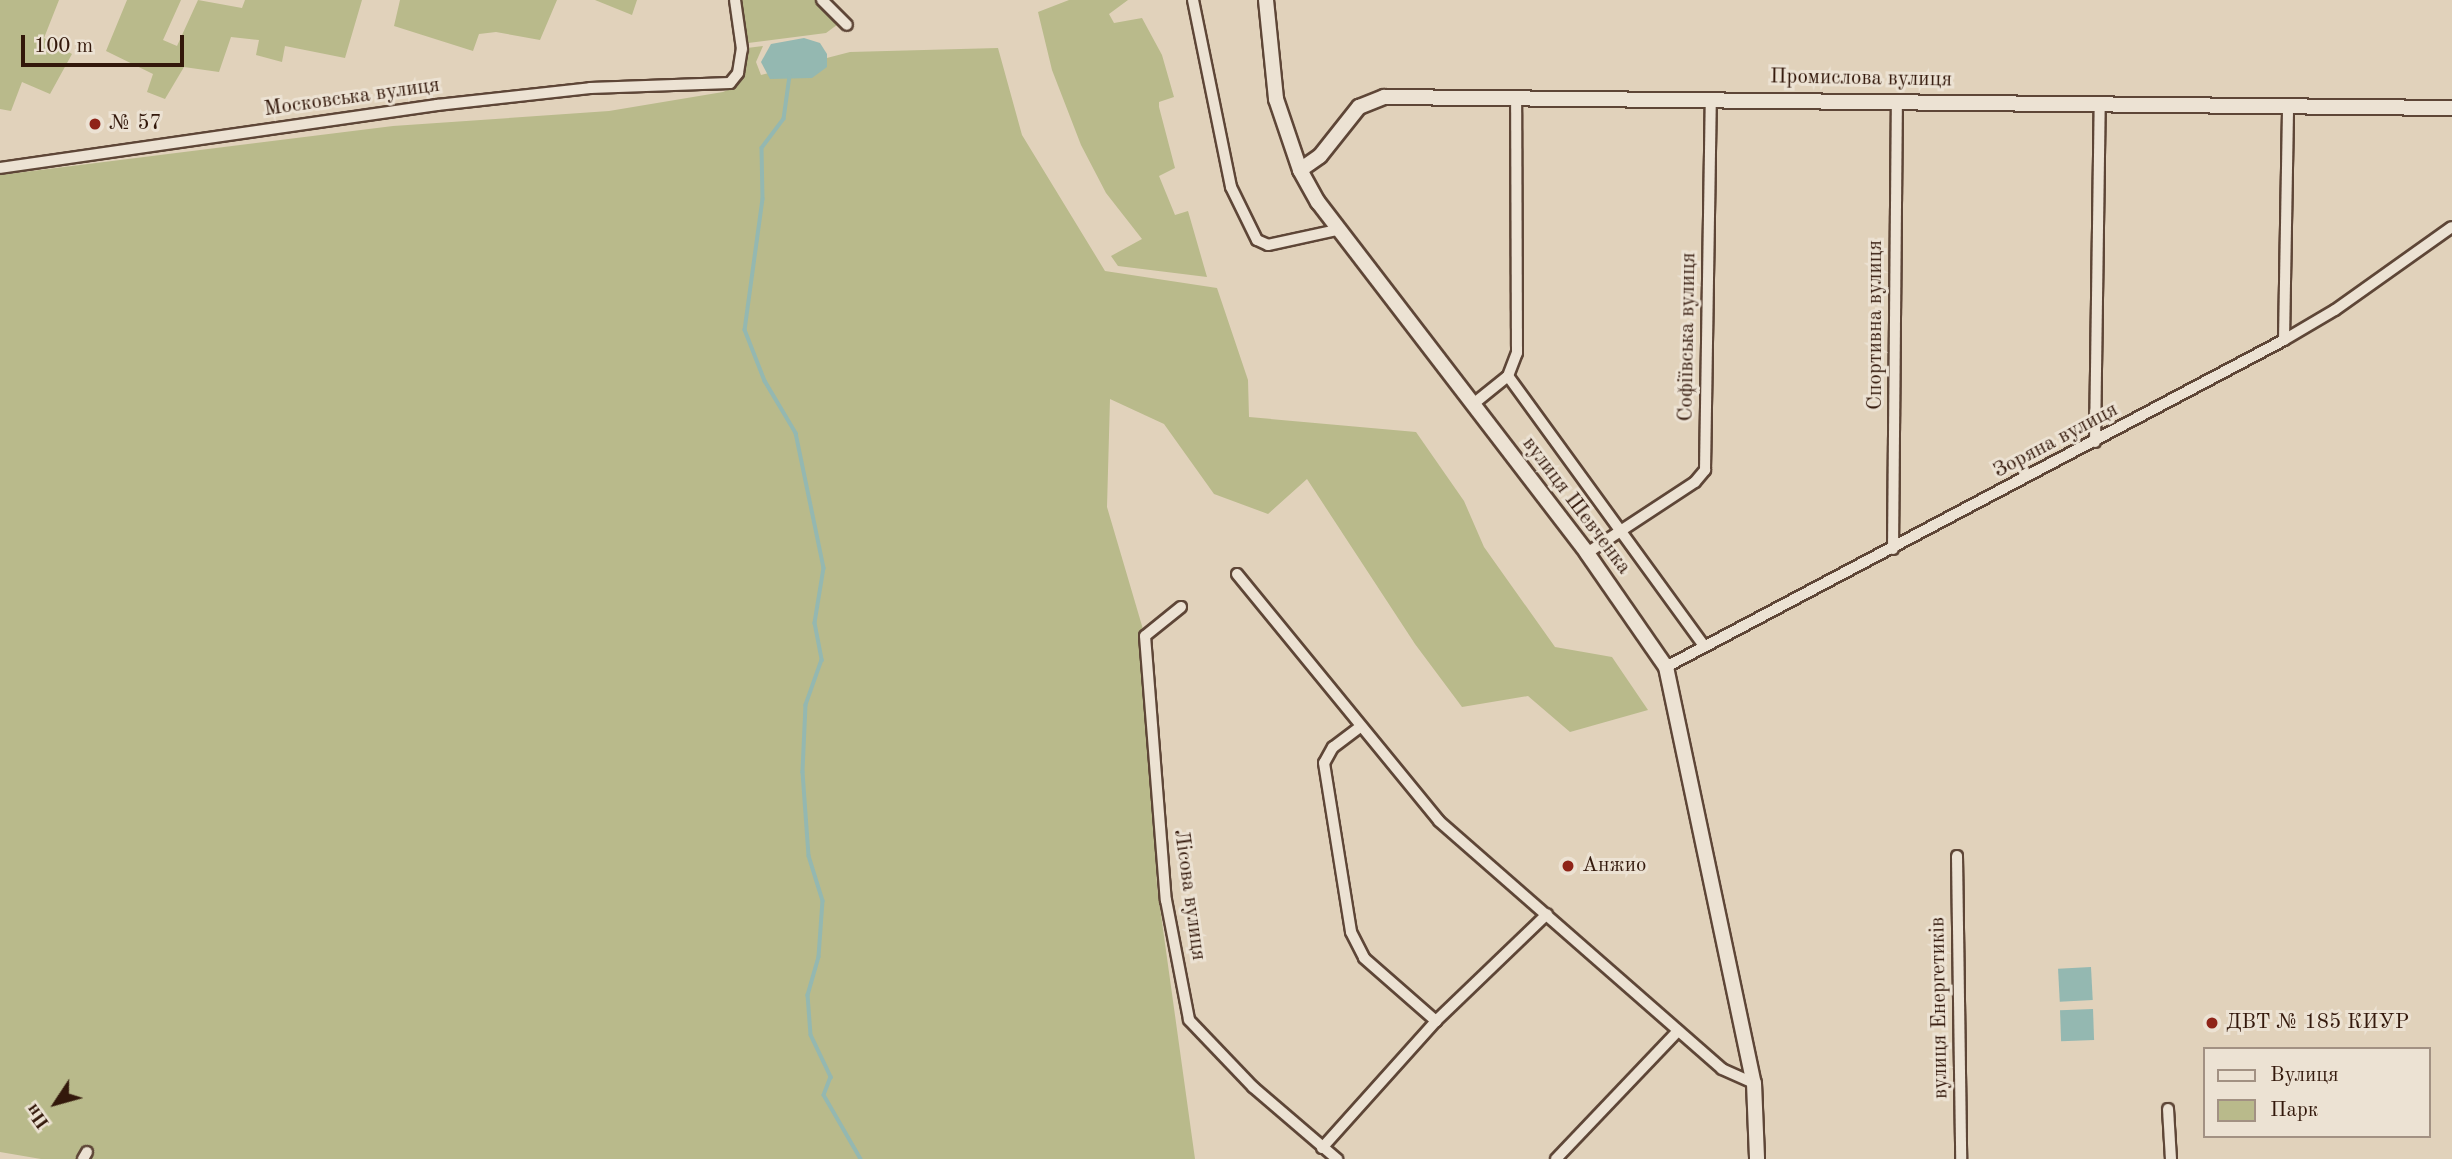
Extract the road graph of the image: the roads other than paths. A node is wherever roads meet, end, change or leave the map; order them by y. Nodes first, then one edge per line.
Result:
1 (734, 0) edge
2 (822, 0) edge
3 (1193, 0) edge
4 (1266, 0) edge
5 (847, 25) dead end
6 (1516, 97) junction
7 (1711, 99) junction
8 (1897, 102) junction
9 (2100, 103) junction
10 (2288, 105) junction
11 (2452, 108) edge
12 (0, 168) edge
13 (1300, 170) junction
14 (2452, 227) edge
15 (1337, 230) junction
16 (2284, 340) junction
17 (1508, 376) junction
18 (1472, 405) junction
19 (2095, 442) junction
20 (1620, 532) junction
21 (1894, 549) junction
22 (1587, 553) junction
23 (1237, 574) dead end
24 (1181, 607) dead end
25 (1704, 646) junction
26 (1666, 667) junction
27 (1360, 727) junction
28 (1957, 856) dead end
29 (1547, 914) junction
30 (1436, 1021) junction
31 (1678, 1031) junction
32 (1754, 1083) junction
33 (2168, 1109) dead end
34 (1322, 1148) junction
35 (1337, 1159) edge
36 (1556, 1159) edge
37 (1757, 1159) edge
38 (1961, 1159) edge
39 (2171, 1159) edge

1 - 12 street, Московська вулиця
2 - 5 street
3 - 15 street
4 - 13 street, вулиця Шевченка
6 - 7 street, Промислова вулиця
6 - 13 street, Промислова вулиця
6 - 17 street
7 - 8 street, Промислова вулиця
7 - 20 street, Софіївська вулиця
8 - 9 street, Промислова вулиця
8 - 21 street, Спортивна вулиця
9 - 10 street, Промислова вулиця
9 - 19 street
10 - 11 street, Промислова вулиця
10 - 16 street
13 - 15 street, вулиця Шевченка
14 - 16 street, Зоряна вулиця
15 - 18 street, вулиця Шевченка
16 - 19 street, Зоряна вулиця
17 - 18 street
17 - 20 street
18 - 22 street, вулиця Шевченка
19 - 21 street, Зоряна вулиця
20 - 22 street
20 - 25 street
21 - 25 street, Зоряна вулиця
22 - 26 street, вулиця Шевченка
23 - 27 street
24 - 34 street, Лісова вулиця
25 - 26 street, Зоряна вулиця
26 - 32 street, вулиця Шевченка
27 - 29 street
27 - 30 street
28 - 38 street, вулиця Енергетиків
29 - 30 street
29 - 31 street
30 - 34 street
31 - 32 street
31 - 36 street
32 - 37 street, вулиця Шевченка
33 - 39 street
34 - 35 street, Лісова вулиця

